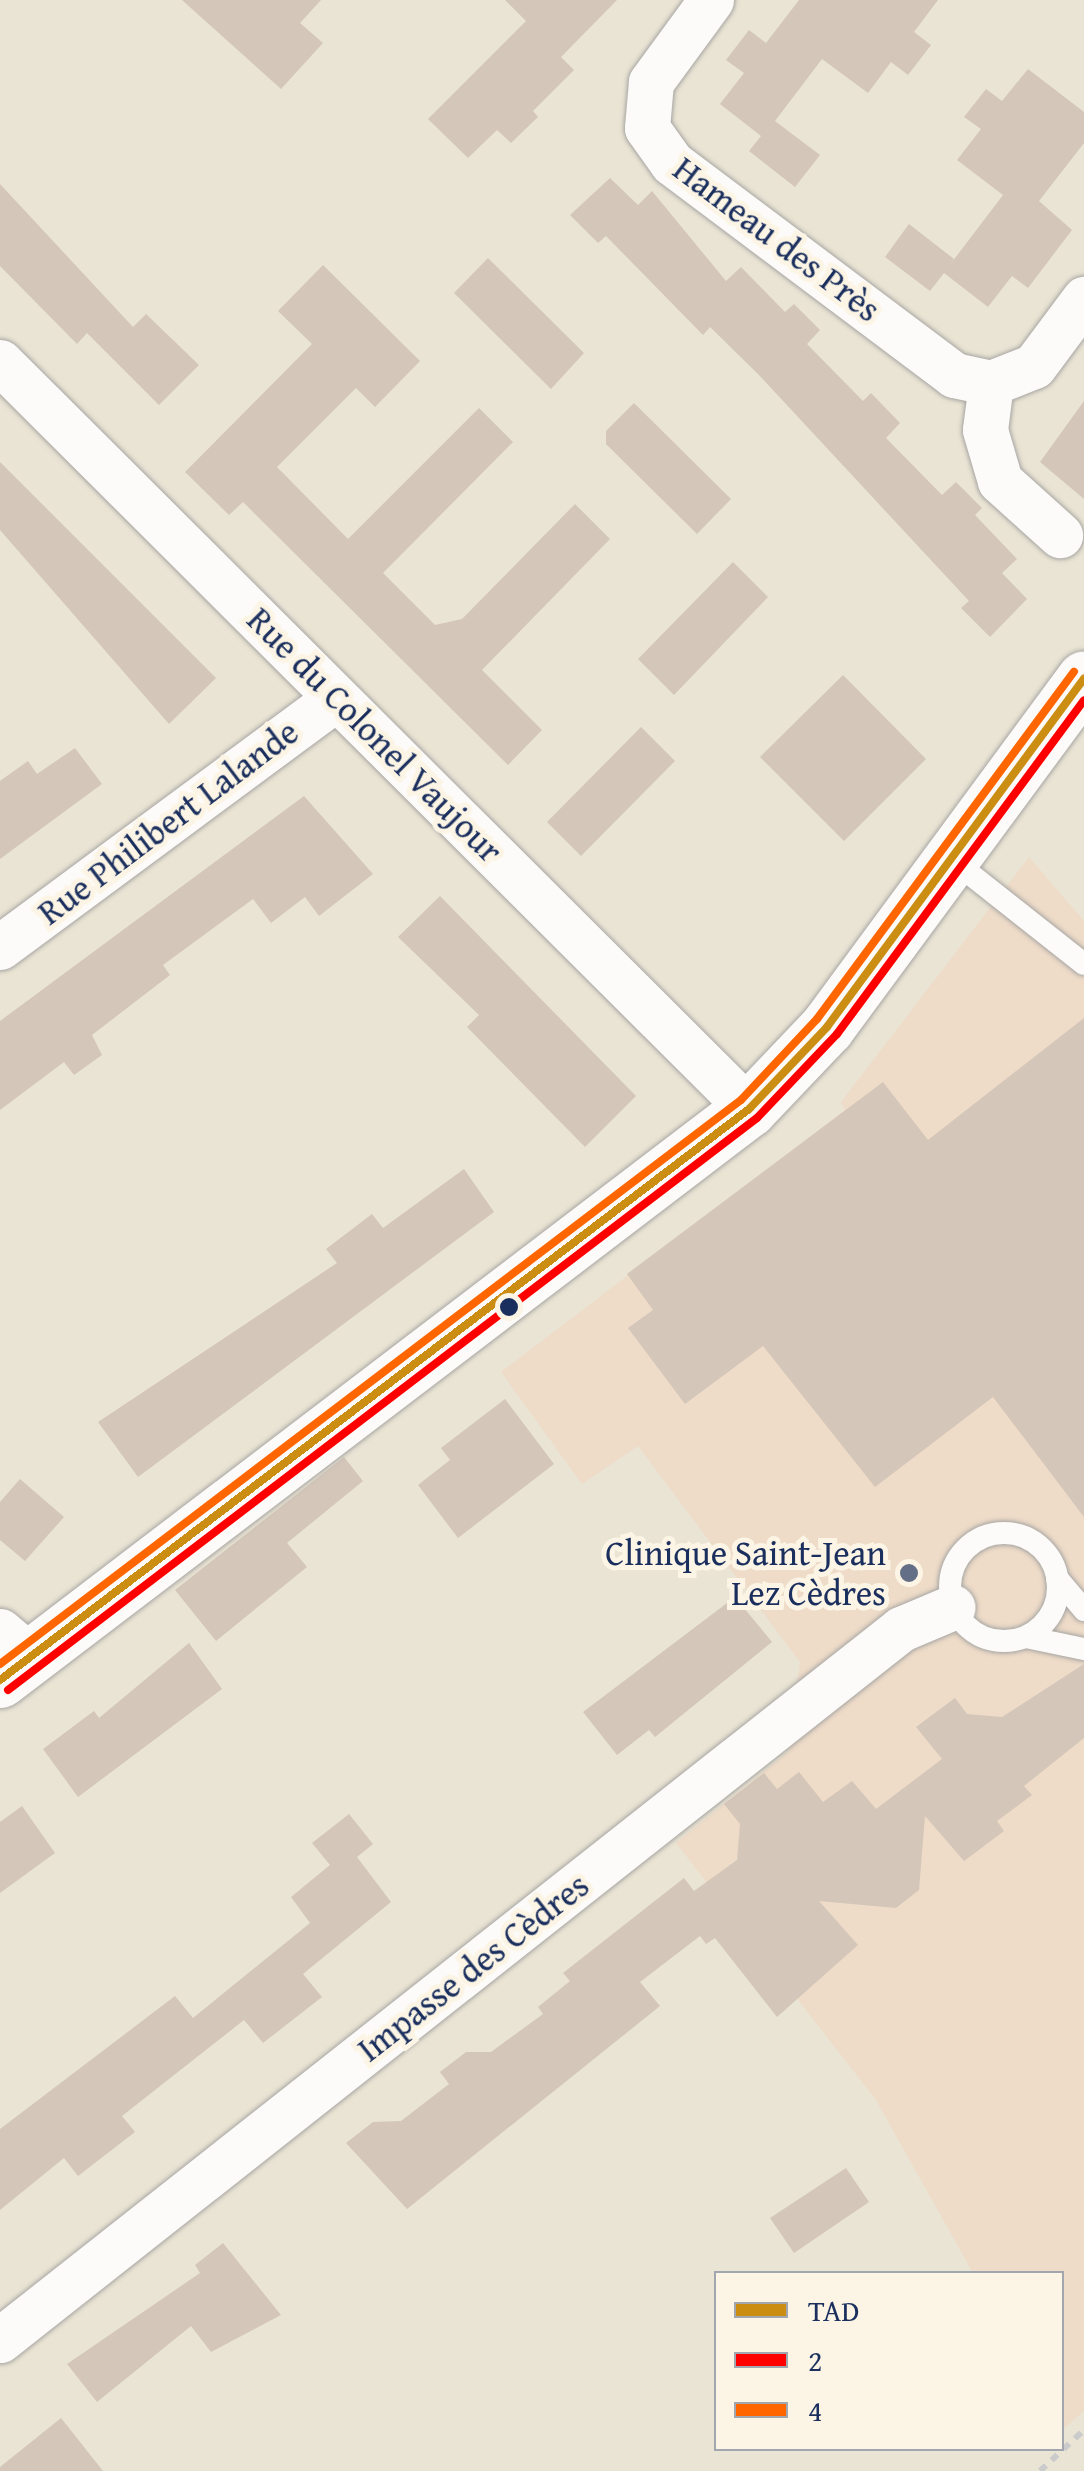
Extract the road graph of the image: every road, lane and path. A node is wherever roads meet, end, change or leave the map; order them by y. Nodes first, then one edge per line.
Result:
1 (710, 0) edge
2 (1084, 298) edge
3 (0, 362) edge
4 (991, 384) junction
5 (1060, 535) dead end
6 (1084, 678) edge
7 (336, 698) junction
8 (951, 859) junction
9 (0, 947) edge
10 (1084, 964) edge
11 (749, 1109) junction
12 (1058, 1578) junction
13 (953, 1607) junction
14 (1084, 1610) edge
15 (1026, 1637) junction
16 (1084, 1649) edge
17 (11, 1656) edge
18 (0, 2340) edge
19 (1084, 2430) edge
20 (1064, 2449) edge
21 (1061, 2451) edge
22 (1040, 2471) edge

1 - 4 street, Hameau des Près
2 - 4 street
3 - 7 street, Rue du Colonel Vaujour
4 - 5 street
6 - 8 street
7 - 9 street, Rue Philibert Lalande
7 - 11 street, Rue du Colonel Vaujour
8 - 10 lane
8 - 11 street
11 - 17 street
12 - 13 lane
12 - 14 lane
12 - 15 lane
13 - 15 lane
13 - 18 street, Impasse des Cèdres
15 - 16 lane
19 - 20 path
21 - 22 path

